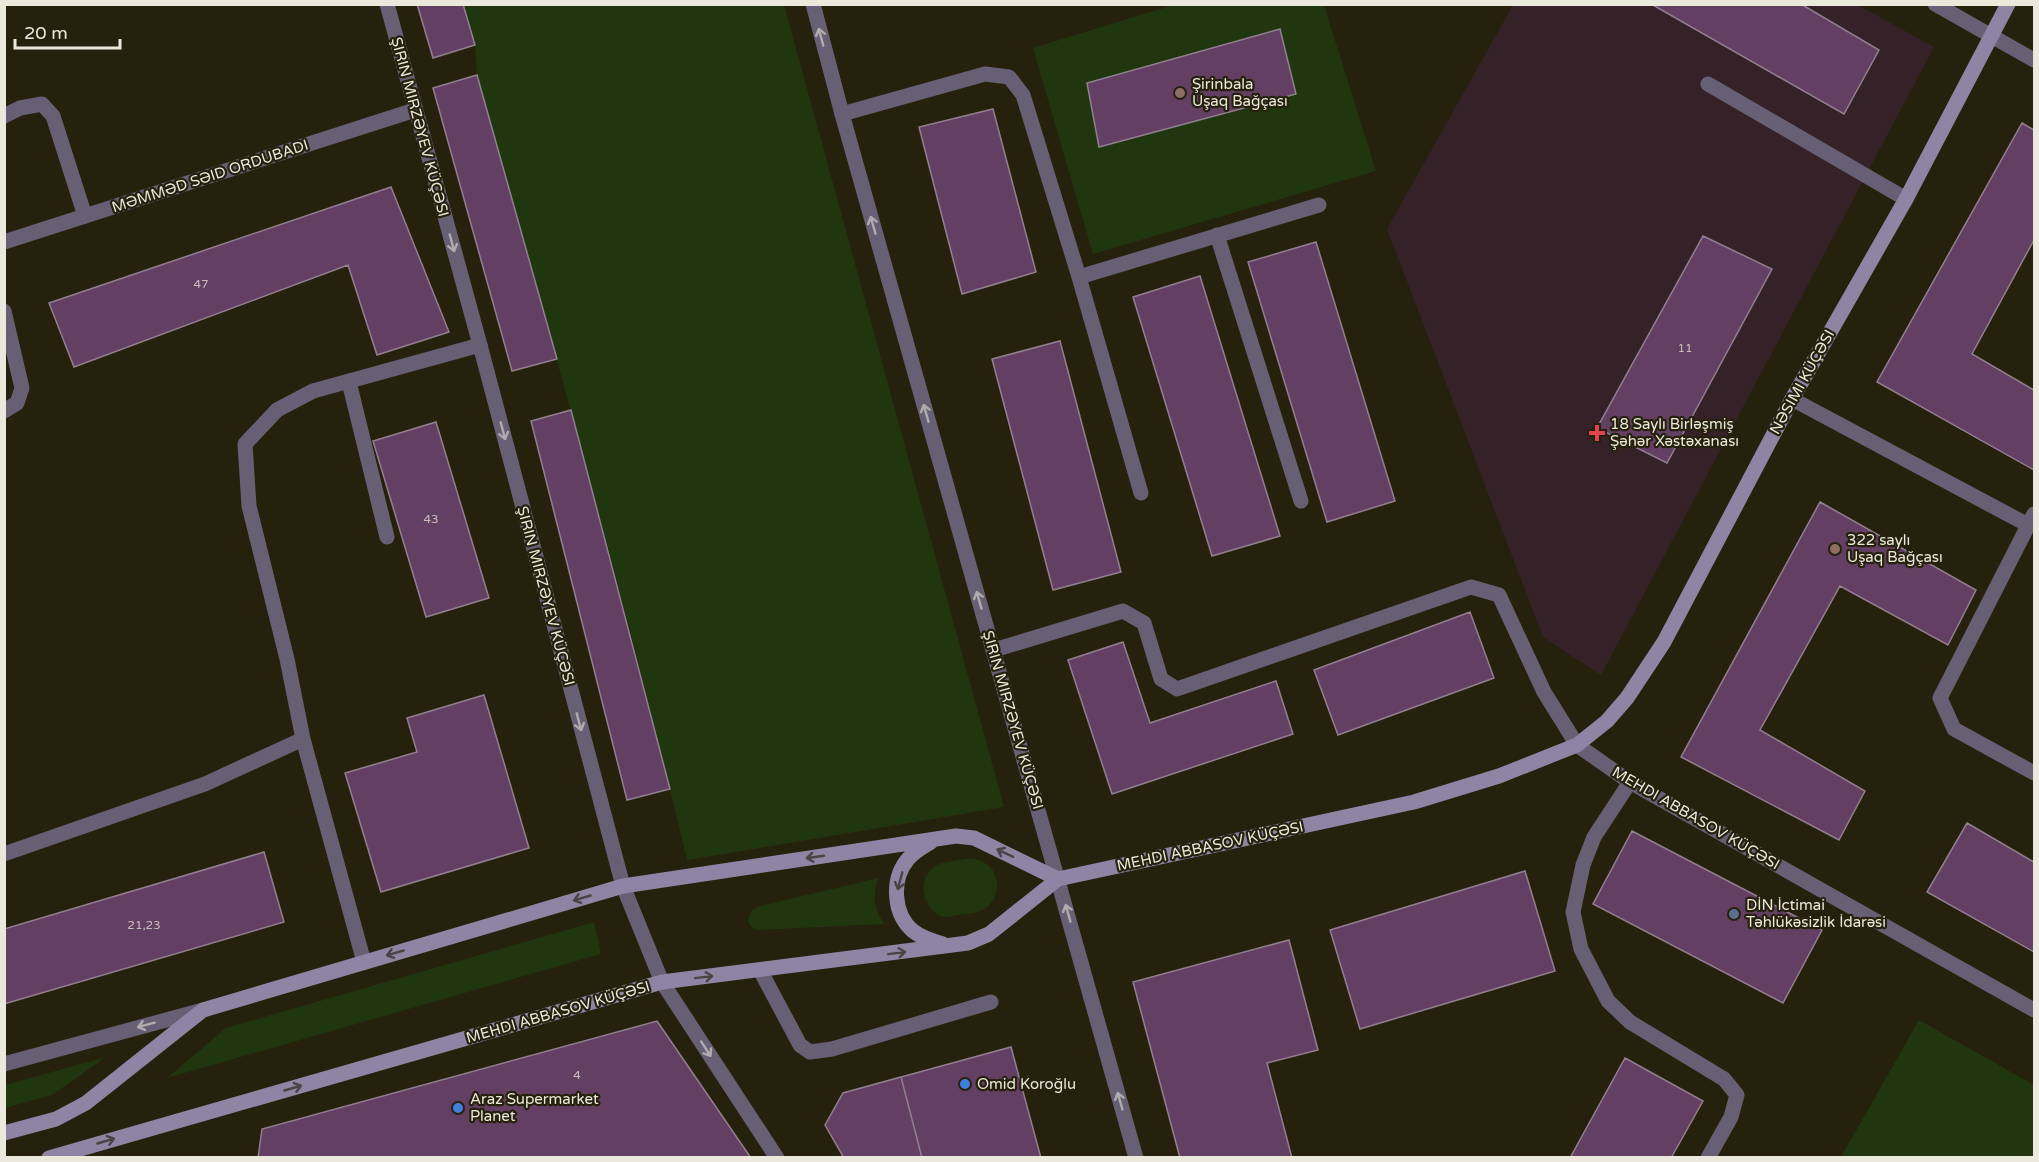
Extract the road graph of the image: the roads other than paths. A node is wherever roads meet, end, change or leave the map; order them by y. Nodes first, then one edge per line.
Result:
1 (387, 4) edge
2 (813, 4) edge
3 (1935, 4) edge
4 (2008, 4) edge
5 (1991, 36) junction
6 (2034, 60) edge
7 (1708, 84) dead end
8 (415, 110) junction
9 (842, 114) junction
10 (4, 116) edge
11 (1906, 199) junction
12 (1318, 205) dead end
13 (85, 216) junction
14 (1217, 235) junction
15 (4, 242) edge
16 (1079, 277) junction
17 (4, 311) edge
18 (480, 345) junction
19 (349, 381) junction
20 (1792, 399) junction
21 (4, 411) edge
22 (1141, 493) dead end
23 (1301, 501) dead end
24 (2031, 520) edge
25 (387, 537) dead end
26 (994, 650) junction
27 (303, 739) junction
28 (1577, 745) junction
29 (2034, 773) edge
30 (1630, 782) junction
31 (936, 839) junction
32 (4, 854) edge
33 (1058, 879) junction
34 (622, 886) junction
35 (948, 946) junction
36 (364, 962) junction
37 (760, 970) junction
38 (662, 982) junction
39 (991, 1002) dead end
40 (203, 1010) junction
41 (2034, 1010) edge
42 (4, 1064) edge
43 (4, 1133) edge
44 (49, 1158) edge
45 (777, 1158) edge
46 (1136, 1158) edge
47 (1708, 1158) edge

1 - 8 street, ŞIRIN MIRZƏYEV KÜÇƏSI
9 -> 2 street, ŞIRIN MIRZƏYEV KÜÇƏSI
3 - 5 street
4 - 5 street, NƏSIMI KÜÇƏSI
5 - 6 street
5 - 11 street, NƏSIMI KÜÇƏSI
7 - 11 street
8 - 13 street, MƏMMƏD SƏID ORDUBADI
8 -> 18 street, ŞIRIN MIRZƏYEV KÜÇƏSI
9 - 16 street
26 -> 9 street, ŞIRIN MIRZƏYEV KÜÇƏSI
10 - 13 street
11 - 20 street, NƏSIMI KÜÇƏSI
12 - 14 street
13 - 15 street, MƏMMƏD SƏID ORDUBADI
14 - 16 street
14 - 23 street
16 - 22 street
17 - 21 street
18 - 19 street
18 -> 34 street, ŞIRIN MIRZƏYEV KÜÇƏSI
19 - 25 street
19 - 27 street
20 - 24 street
20 - 28 street, NƏSIMI KÜÇƏSI
24 - 29 street
26 - 28 street
26 - 33 street, ŞIRIN MIRZƏYEV KÜÇƏSI
27 - 32 street
27 - 36 street
28 - 30 street, MEHDI ABBASOV KÜÇƏSI
28 - 33 street, MEHDI ABBASOV KÜÇƏSI
30 - 41 street, MEHDI ABBASOV KÜÇƏSI
30 - 47 street
33 -> 31 street
31 -> 34 street
31 -> 35 street
33 - 35 street, MEHDI ABBASOV KÜÇƏSI
46 -> 33 street, ŞIRIN MIRZƏYEV KÜÇƏSI
34 -> 36 street
34 - 38 street, ŞIRIN MIRZƏYEV KÜÇƏSI
37 -> 35 street, MEHDI ABBASOV KÜÇƏSI
36 - 40 street
38 -> 37 street, MEHDI ABBASOV KÜÇƏSI
37 - 39 street
44 -> 38 street, MEHDI ABBASOV KÜÇƏSI
38 -> 45 street, ŞIRIN MIRZƏYEV KÜÇƏSI
40 -> 42 street
40 - 43 street

